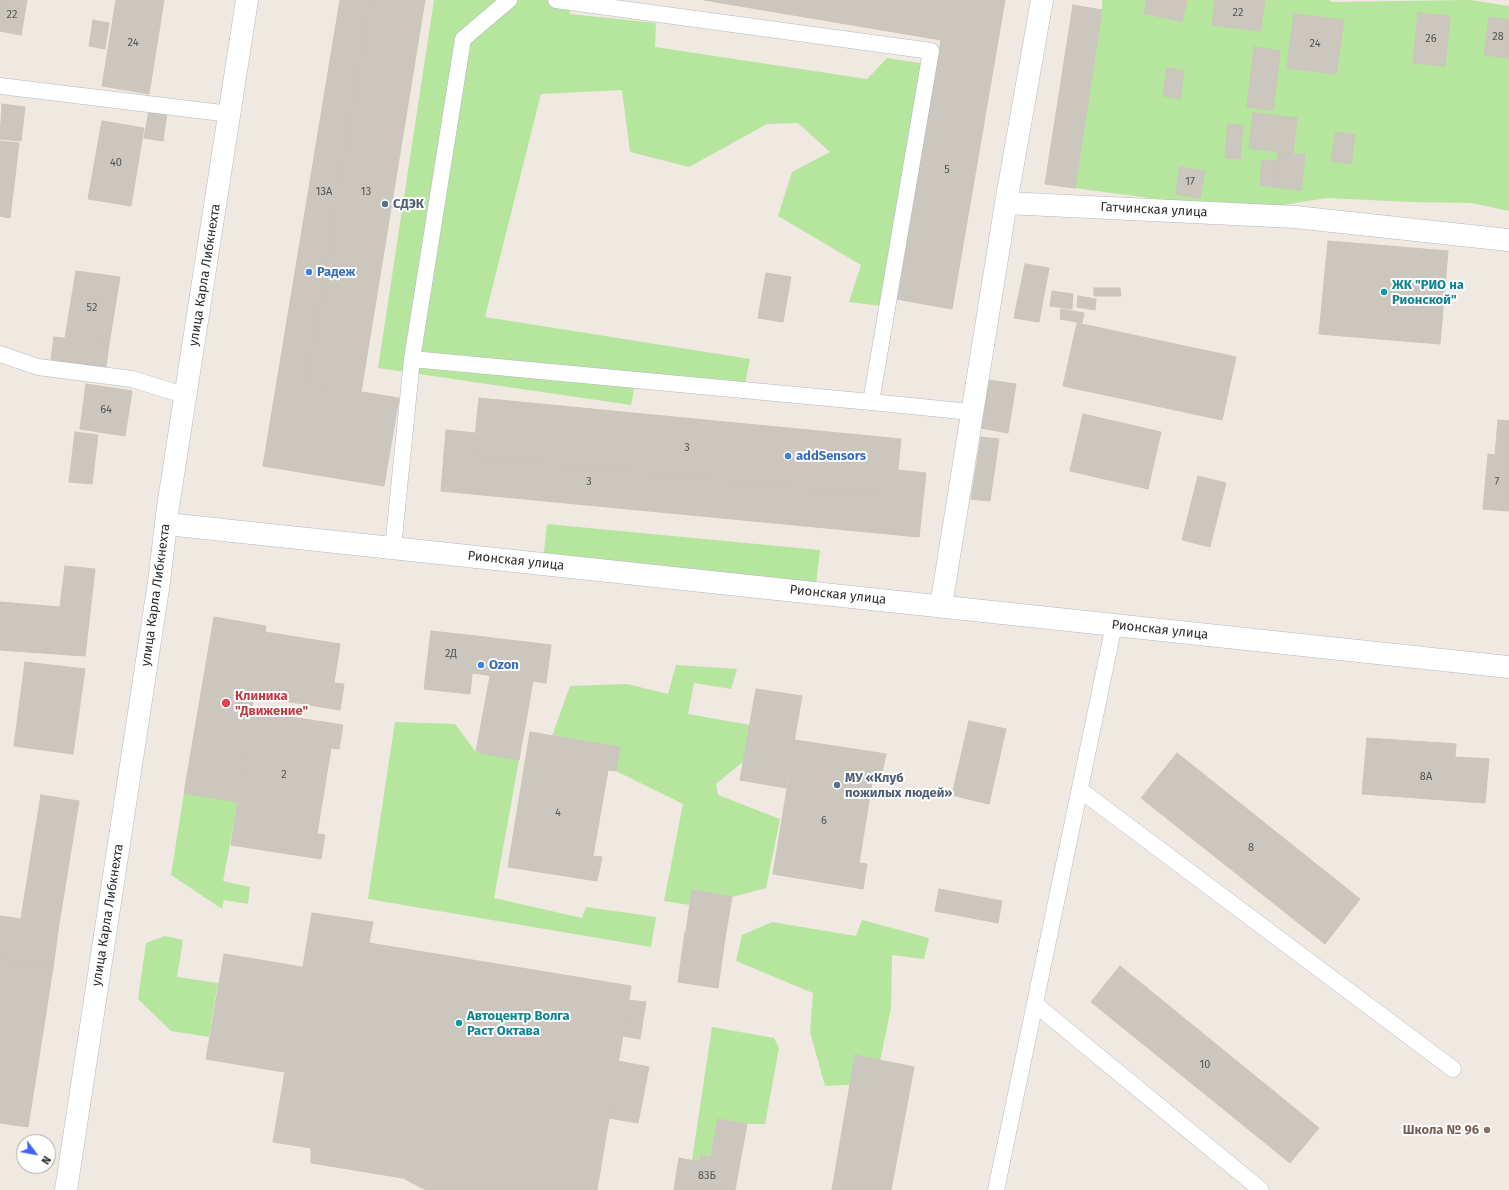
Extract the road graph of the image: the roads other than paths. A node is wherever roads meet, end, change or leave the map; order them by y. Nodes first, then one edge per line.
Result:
1 (247, 0) edge
2 (508, 0) edge
3 (556, 0) edge
4 (1042, 0) edge
5 (0, 86) edge
6 (230, 114) junction
7 (1006, 203) junction
8 (1508, 240) dead end
9 (0, 354) edge
10 (412, 359) junction
11 (187, 396) junction
12 (870, 402) junction
13 (971, 412) junction
14 (167, 524) junction
15 (393, 548) junction
16 (941, 606) junction
17 (1114, 625) junction
18 (1509, 667) edge
19 (1080, 790) junction
20 (1035, 1004) junction
21 (1454, 1069) dead end
22 (66, 1190) edge
23 (996, 1190) edge
24 (1260, 1190) edge

1 - 6 street, улица Карла Либкнехта
2 - 10 lane
3 - 12 lane
4 - 7 street
5 - 6 lane
6 - 11 street, улица Карла Либкнехта
7 - 8 street, Гатчинская улица
7 - 13 street
9 - 11 lane
10 - 12 lane
10 - 15 lane
11 - 14 street, улица Карла Либкнехта
12 - 13 lane
13 - 16 street
14 - 15 street, Рионская улица
14 - 22 street, улица Карла Либкнехта
15 - 16 street, Рионская улица
16 - 17 street, Рионская улица
17 - 18 street, Рионская улица
17 - 19 lane
19 - 20 lane
19 - 21 lane
20 - 23 lane
20 - 24 lane

